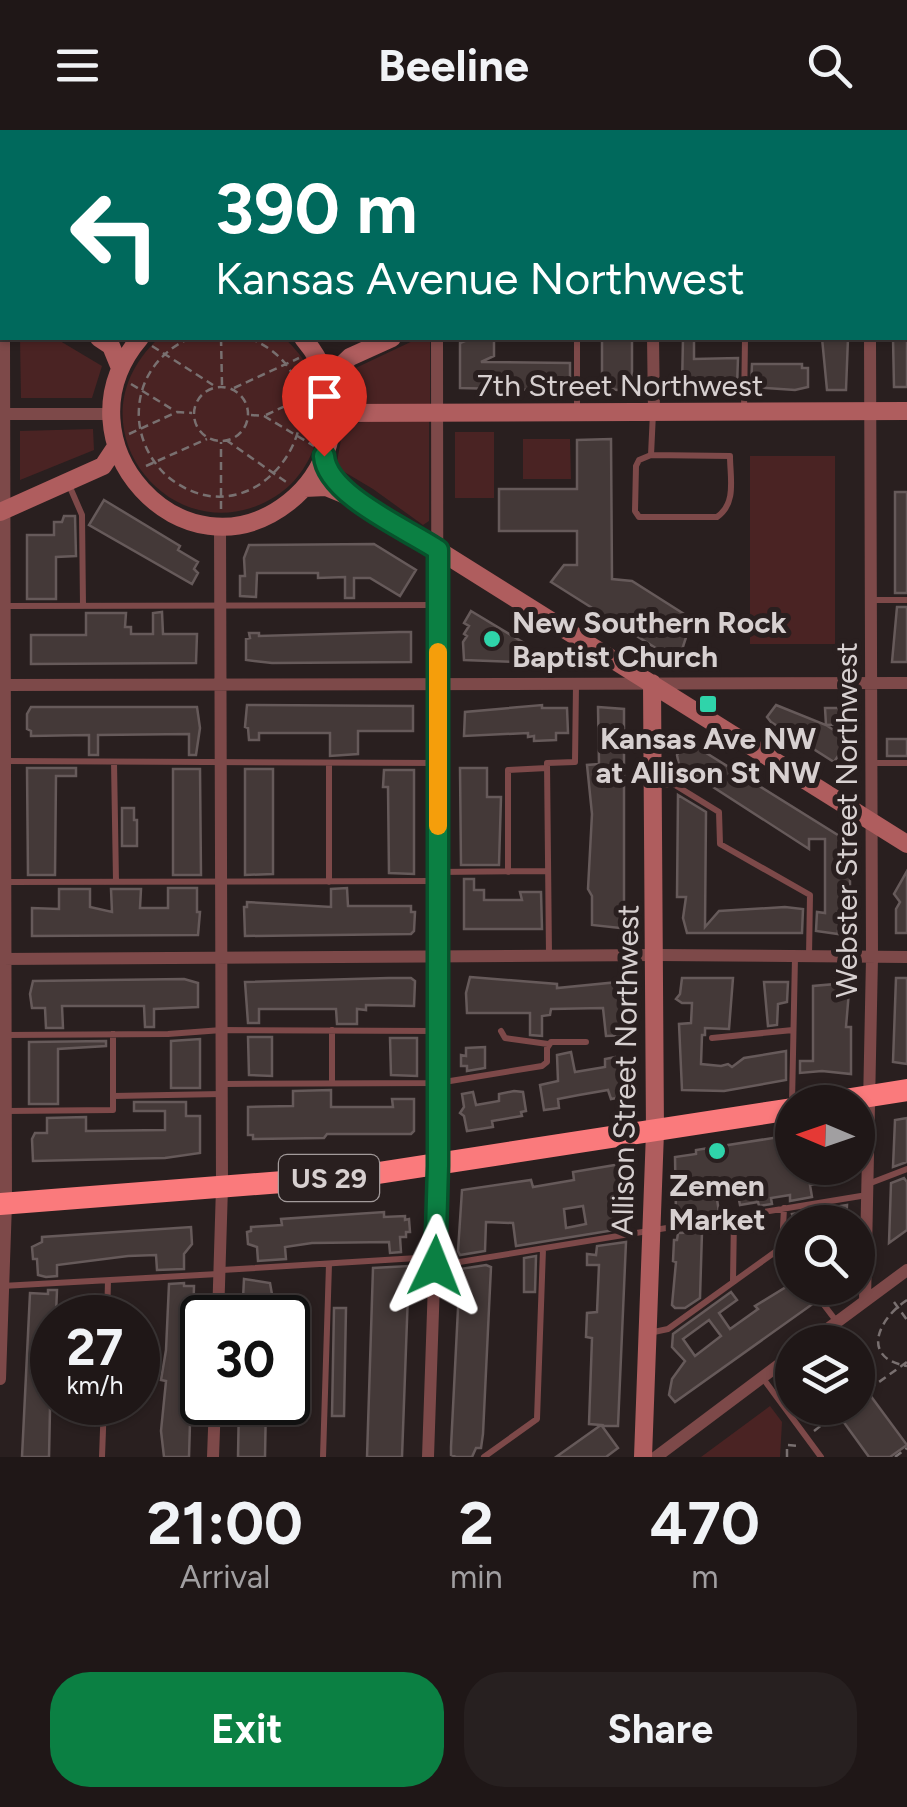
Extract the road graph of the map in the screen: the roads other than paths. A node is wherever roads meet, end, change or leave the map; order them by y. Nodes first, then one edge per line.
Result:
1 (4, 340) edge
2 (437, 340) edge
3 (577, 340) edge
4 (654, 340) edge
5 (745, 340) edge
6 (870, 340) edge
7 (105, 342) edge
8 (142, 342) edge
9 (370, 342) edge
10 (307, 350) edge
11 (350, 358) junction
12 (123, 374) junction
13 (322, 385) junction
14 (870, 411) junction
15 (907, 411) edge
16 (577, 412) junction
17 (654, 412) junction
18 (744, 412) junction
19 (332, 413) junction
20 (437, 413) junction
21 (2, 414) edge
22 (110, 414) junction
23 (115, 450) junction
24 (320, 451) junction
25 (651, 455) junction
26 (68, 482) junction
27 (298, 486) junction
28 (343, 492) junction
29 (2, 511) edge
30 (221, 519) junction
31 (438, 550) junction
32 (869, 600) junction
33 (907, 600) edge
34 (222, 605) junction
35 (438, 605) junction
36 (83, 606) junction
37 (2, 607) edge
38 (870, 683) junction
39 (907, 683) edge
40 (222, 684) junction
41 (438, 684) junction
42 (576, 684) junction
43 (652, 684) junction
44 (2, 685) edge
45 (5, 761) junction
46 (222, 761) junction
47 (114, 762) junction
48 (330, 763) junction
49 (438, 763) junction
50 (871, 763) junction
51 (907, 763) edge
52 (547, 768) junction
53 (654, 785) junction
54 (872, 821) junction
55 (907, 844) edge
56 (548, 871) junction
57 (508, 872) junction
58 (437, 877) junction
59 (116, 881) junction
60 (6, 882) junction
61 (329, 882) junction
62 (222, 883) junction
63 (656, 955) junction
64 (549, 956) junction
65 (802, 957) junction
66 (907, 957) edge
67 (222, 958) junction
68 (437, 958) junction
69 (872, 958) junction
70 (3, 959) edge
71 (222, 1030) junction
72 (332, 1030) junction
73 (794, 1030) junction
74 (438, 1031) junction
75 (501, 1031) dead end
76 (113, 1034) junction
77 (6, 1035) junction
78 (712, 1038) dead end
79 (586, 1042) dead end
80 (548, 1044) junction
81 (438, 1083) junction
82 (332, 1084) junction
83 (793, 1085) edge
84 (871, 1085) edge
85 (222, 1089) junction
86 (907, 1090) edge
87 (875, 1095) edge
88 (113, 1096) junction
89 (6, 1111) junction
90 (775, 1112) edge
91 (3, 1126) edge
92 (655, 1132) junction
93 (438, 1166) junction
94 (907, 1168) edge
95 (868, 1185) edge
96 (222, 1187) junction
97 (868, 1189) junction
98 (3, 1203) edge
99 (797, 1205) edge
100 (868, 1205) edge
101 (775, 1210) edge
102 (734, 1217) junction
103 (651, 1232) junction
104 (543, 1248) junction
105 (775, 1252) edge
106 (435, 1262) junction
107 (329, 1264) junction
108 (907, 1270) edge
109 (220, 1272) junction
110 (108, 1280) junction
111 (733, 1282) junction
112 (2, 1286) edge
113 (875, 1294) edge
114 (107, 1295) edge
115 (219, 1295) edge
116 (824, 1305) edge
117 (859, 1305) edge
118 (836, 1322) junction
119 (832, 1325) edge
120 (648, 1334) junction
121 (775, 1368) edge
122 (762, 1378) junction
123 (0, 1379) edge
124 (103, 1425) edge
125 (214, 1425) edge
126 (102, 1457) edge
127 (213, 1457) edge
128 (323, 1457) edge
129 (428, 1457) edge
130 (484, 1457) edge
131 (643, 1457) edge
132 (656, 1457) edge
133 (820, 1457) edge

1 - 21 street
2 - 20 street
3 - 16 lane
4 - 17 street
5 - 18 lane
6 - 14 street, Webster Street Northwest
7 - 8 street
7 - 12 street
8 - 12 street
9 - 11 street
10 - 11 street
10 - 13 street
11 - 13 street
12 - 22 street
13 - 19 street
14 - 15 street, 7th Street Northwest
14 - 18 street, 7th Street Northwest
14 - 32 street, Webster Street Northwest
16 - 17 street, 7th Street Northwest
16 - 20 street, 7th Street Northwest
17 - 18 street, 7th Street Northwest
17 - 25 lane
19 - 20 street, 7th Street Northwest
19 - 24 street
20 - 31 street
21 - 22 street
21 - 29 street
22 - 23 street
23 - 26 street
23 - 30 street
24 - 27 street
24 - 28 street
25 - 25 lane
26 - 29 street
26 - 36 lane
27 - 28 street
27 - 30 street
28 - 31 street
29 - 37 street
30 - 34 street
31 - 35 street
31 - 43 street
32 - 33 lane
32 - 38 street, Webster Street Northwest
34 - 35 lane
34 - 36 lane
34 - 40 street
35 - 41 street
36 - 37 lane
37 - 44 street
38 - 39 street
38 - 43 street
38 - 50 street, Webster Street Northwest
40 - 41 street
40 - 44 street
40 - 46 street
41 - 42 street
41 - 49 street
42 - 43 street
42 - 52 lane
43 - 53 street, Allison Street Northwest
43 - 54 street
44 - 45 street
45 - 47 lane
45 - 60 street
46 - 47 lane
46 - 48 lane
46 - 62 street
47 - 59 lane
48 - 49 lane
48 - 61 lane
49 - 58 street
50 - 51 lane
50 - 54 street, Webster Street Northwest
52 - 56 lane
52 - 57 lane
53 - 63 street, Allison Street Northwest
53 - 65 lane
54 - 55 street
54 - 69 street, Webster Street Northwest
56 - 57 lane
56 - 64 lane
57 - 58 lane
58 - 61 lane
58 - 68 street
59 - 60 lane
59 - 62 lane
60 - 70 street
61 - 62 lane
62 - 67 street
63 - 64 street
63 - 65 street
63 - 92 street, Allison Street Northwest
64 - 68 street
65 - 69 street
65 - 73 lane
66 - 69 street
67 - 68 street
67 - 70 street
67 - 71 street
68 - 74 street
69 - 84 street, Webster Street Northwest
70 - 77 street
71 - 72 lane
71 - 76 lane
71 - 85 street
72 - 74 lane
72 - 82 lane
73 - 78 lane
73 - 83 lane
74 - 81 street
75 - 80 lane
76 - 77 lane
76 - 88 lane
77 - 89 street
79 - 80 lane
80 - 81 lane
81 - 82 lane
81 - 93 street
82 - 85 lane
85 - 88 lane
85 - 96 street
86 - 87 highway
88 - 89 lane
89 - 91 street
90 - 92 highway, US 29
91 - 98 street
92 - 93 highway, US 29
92 - 103 street, Allison Street Northwest
93 - 96 highway, US 29
93 - 106 street
94 - 97 lane
95 - 97 street, Webster Street Northwest
96 - 98 highway, US 29
96 - 109 street
97 - 99 lane
97 - 100 street, Webster Street Northwest
98 - 112 street
101 - 102 lane
102 - 103 lane
102 - 111 lane
103 - 104 lane
103 - 120 street, Allison Street Northwest
104 - 106 lane
104 - 130 lane
105 - 111 lane
106 - 107 lane
106 - 129 street
107 - 109 lane
107 - 128 lane
108 - 113 street
109 - 110 lane
109 - 115 street
110 - 112 lane
110 - 114 lane
111 - 120 lane
112 - 123 street
116 - 118 lane
117 - 118 street
118 - 119 street
120 - 131 street, Allison Street Northwest
121 - 122 street
122 - 132 street
122 - 133 lane
124 - 126 lane
125 - 127 street

